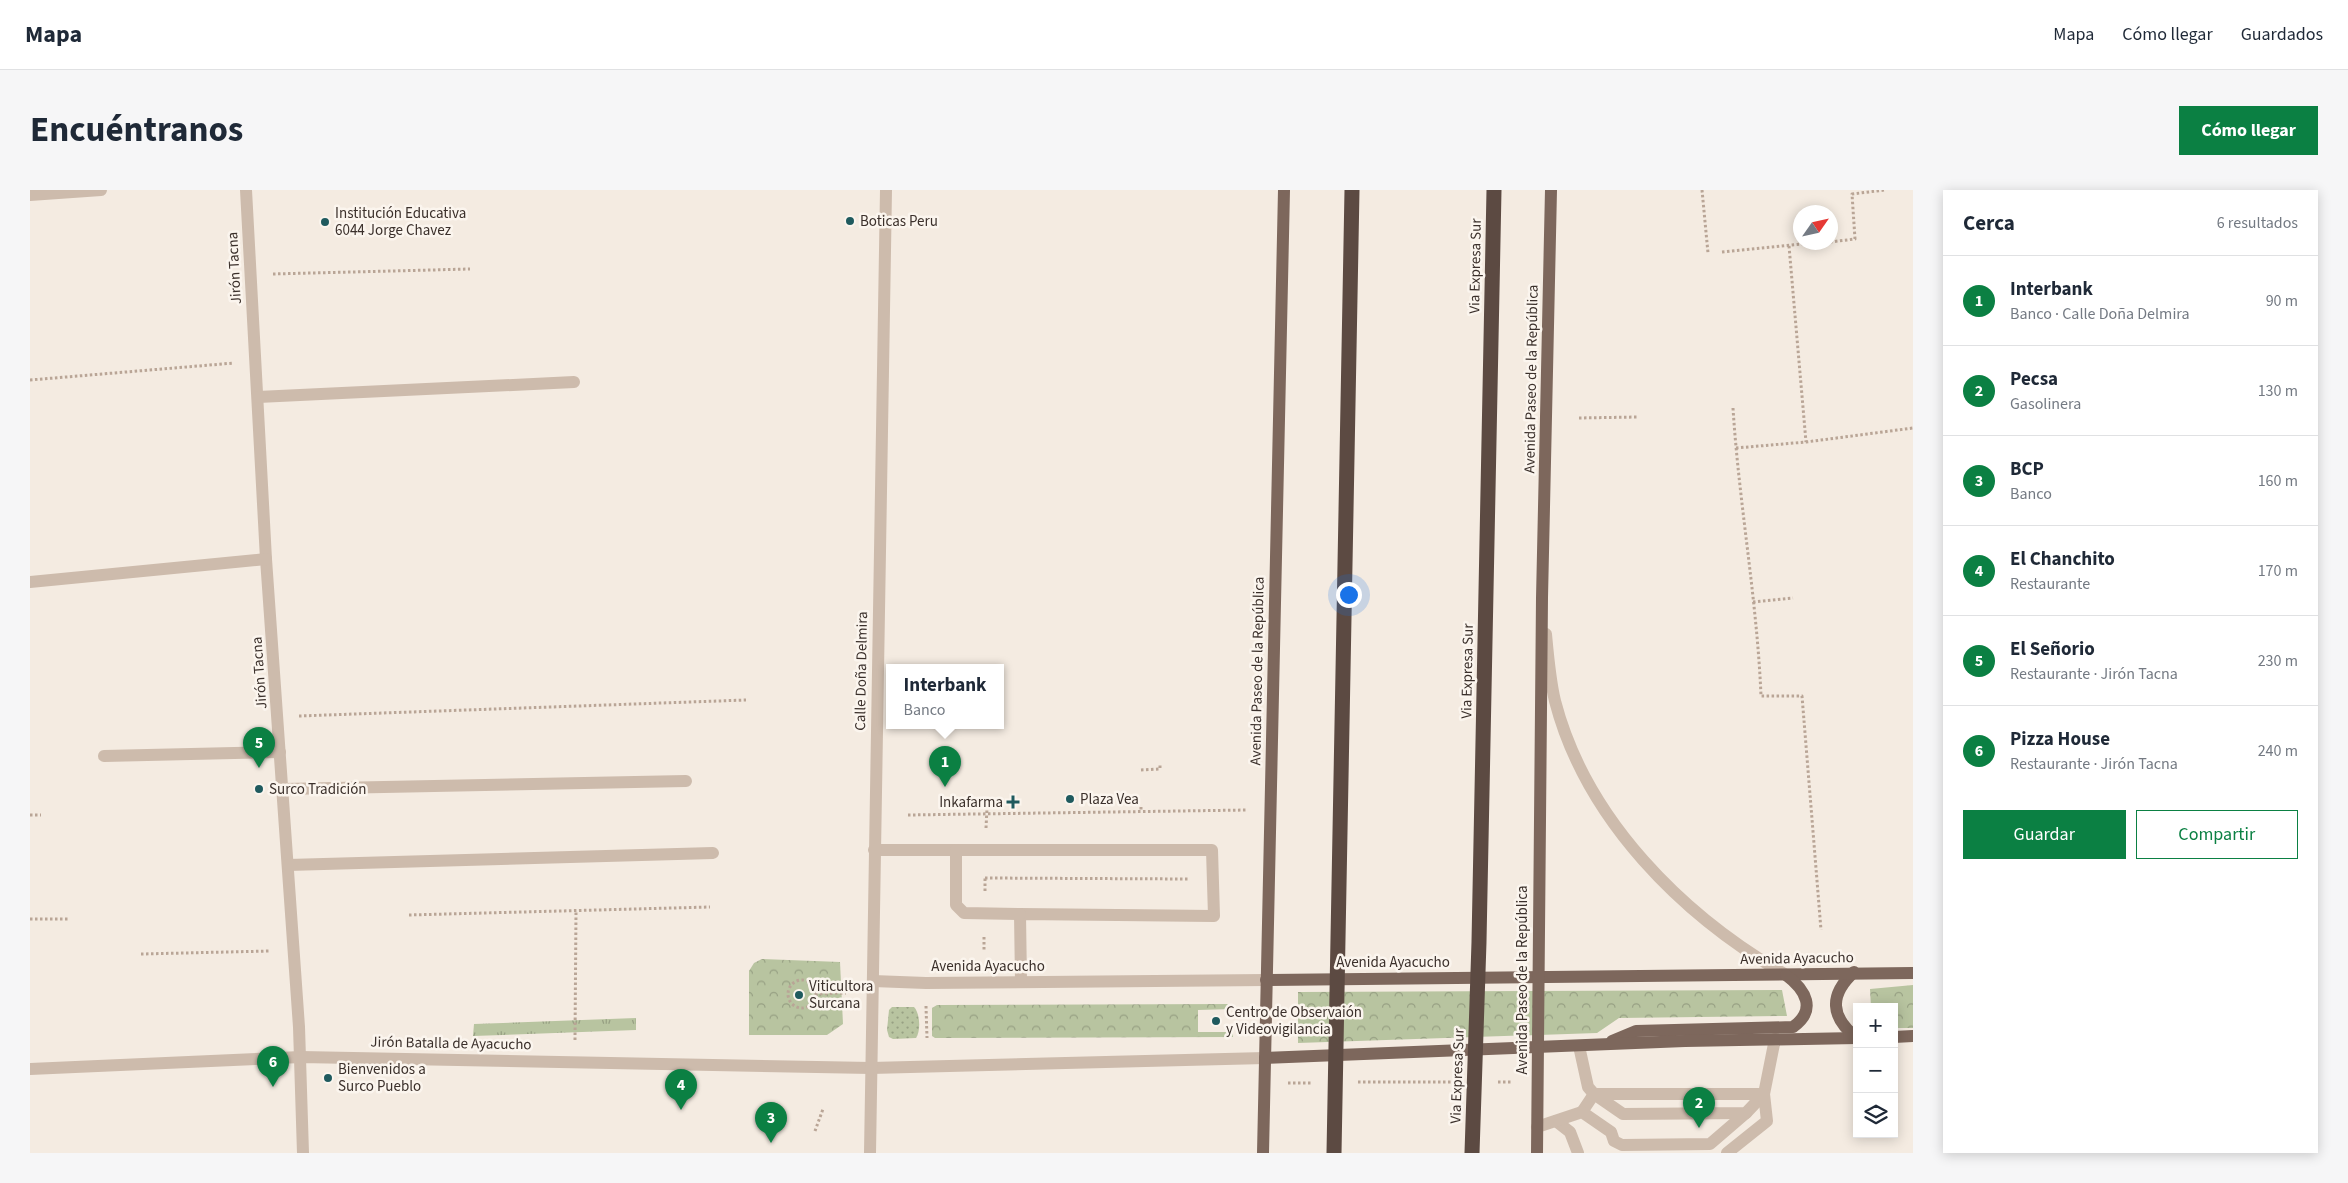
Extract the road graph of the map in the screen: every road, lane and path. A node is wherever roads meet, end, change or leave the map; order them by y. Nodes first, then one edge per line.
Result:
1 (101, 190) edge
2 (246, 190) edge
3 (886, 190) edge
4 (1284, 190) edge
5 (1352, 190) edge
6 (1494, 190) edge
7 (1551, 190) edge
8 (1702, 190) edge
9 (1885, 190) edge
10 (1852, 192) edge
11 (30, 195) edge
12 (1838, 241) edge
13 (1789, 246) junction
14 (1793, 246) edge
15 (1722, 252) dead end
16 (1708, 253) dead end
17 (470, 269) dead end
18 (251, 275) junction
19 (256, 361) junction
20 (30, 380) edge
21 (574, 382) dead end
22 (258, 397) junction
23 (1733, 408) dead end
24 (1637, 417) dead end
25 (1579, 418) dead end
26 (1913, 428) edge
27 (1806, 442) junction
28 (1736, 448) junction
29 (266, 559) junction
30 (30, 582) edge
31 (1542, 598) junction
32 (1793, 598) dead end
33 (1753, 602) junction
34 (746, 700) dead end
35 (278, 716) junction
36 (280, 752) junction
37 (104, 756) dead end
38 (1160, 764) dead end
39 (1141, 770) dead end
40 (686, 781) dead end
41 (283, 789) junction
42 (1141, 807) dead end
43 (987, 808) dead end
44 (1270, 810) junction
45 (1141, 812) junction
46 (41, 814) dead end
47 (986, 814) junction
48 (30, 815) edge
49 (908, 815) dead end
50 (874, 850) junction
51 (956, 850) junction
52 (986, 850) junction
53 (713, 853) dead end
54 (288, 865) junction
55 (985, 878) junction
56 (1213, 879) junction
57 (710, 907) dead end
58 (576, 911) junction
59 (984, 914) junction
60 (1020, 914) junction
61 (409, 915) dead end
62 (30, 919) edge
63 (70, 919) dead end
64 (1820, 930) dead end
65 (294, 951) junction
66 (984, 951) dead end
67 (140, 954) dead end
68 (1854, 972) junction
69 (1913, 973) edge
70 (1786, 975) junction
71 (1538, 977) junction
72 (1478, 978) junction
73 (1338, 979) junction
74 (1266, 980) junction
75 (873, 981) junction
76 (1021, 982) junction
77 (846, 993) dead end
78 (816, 994) junction
79 (926, 1003) dead end
80 (1853, 1034) edge
81 (1913, 1036) edge
82 (1898, 1037) edge
83 (927, 1038) dead end
84 (1853, 1038) edge
85 (1775, 1039) junction
86 (1603, 1045) junction
87 (1580, 1046) junction
88 (1538, 1048) junction
89 (1474, 1050) junction
90 (1336, 1056) junction
91 (301, 1057) junction
92 (1265, 1058) junction
93 (574, 1062) junction
94 (871, 1068) junction
95 (30, 1069) edge
96 (1285, 1082) dead end
97 (1474, 1082) junction
98 (1512, 1082) dead end
99 (1336, 1083) junction
100 (1594, 1094) junction
101 (1764, 1094) junction
102 (823, 1109) dead end
103 (1582, 1112) junction
104 (1746, 1113) junction
105 (1556, 1121) junction
106 (1537, 1127) junction
107 (815, 1131) dead end
108 (303, 1153) edge
109 (870, 1153) edge
110 (1263, 1153) edge
111 (1334, 1153) edge
112 (1472, 1153) edge
113 (1537, 1153) edge
114 (1578, 1153) edge
115 (1727, 1153) edge

1 - 11 street
2 - 18 street, Jirón Tacna
3 - 50 street, Calle Doña Delmira
4 - 44 main road, Avenida Paseo de la República
5 - 73 highway
6 - 72 highway, Via Expresa Sur
7 - 31 main road, Avenida Paseo de la República
8 - 16 path
9 - 10 path
10 - 12 path
13 - 14 path
13 - 15 path
13 - 27 path
17 - 18 path
18 - 19 street, Jirón Tacna
19 - 20 path
19 - 22 street, Jirón Tacna
21 - 22 street
22 - 29 street, Jirón Tacna
23 - 28 path
24 - 25 path
26 - 27 path
27 - 28 path
28 - 33 path
29 - 30 street
29 - 35 street, Jirón Tacna
31 - 70 street, Avenida Paseo de la República
31 - 71 main road, Avenida Paseo de la República
32 - 33 path
33 - 64 path
34 - 35 path
35 - 36 street, Jirón Tacna
36 - 37 street
36 - 41 street, Jirón Tacna
38 - 39 path
40 - 41 street
41 - 54 street, Jirón Tacna
42 - 45 path
43 - 47 path
44 - 45 path
44 - 74 main road, Avenida Paseo de la República
45 - 47 path
46 - 48 path
47 - 49 path
47 - 52 path
50 - 51 street
50 - 75 street, Calle Doña Delmira
51 - 52 street
51 - 59 street
52 - 55 path
52 - 56 street
53 - 54 street
54 - 65 street, Jirón Tacna
55 - 56 path
55 - 59 path
56 - 60 street
57 - 58 path
58 - 61 path
58 - 93 path
59 - 60 street
59 - 66 path
60 - 76 street
62 - 63 path
65 - 67 path
65 - 91 street, Jirón Tacna
68 - 69 main road, Avenida Ayacucho
68 - 70 main road, Avenida Ayacucho
68 - 80 main road
70 - 71 main road, Avenida Ayacucho
70 - 86 main road
71 - 72 main road, Avenida Ayacucho
71 - 88 main road, Avenida Paseo de la República
72 - 73 main road, Avenida Ayacucho
72 - 89 highway, Via Expresa Sur
73 - 74 main road, Avenida Ayacucho
73 - 90 highway
74 - 76 street, Avenida Ayacucho
74 - 92 main road, Avenida Paseo de la República
75 - 76 street, Avenida Ayacucho
75 - 94 street, Calle Doña Delmira
77 - 78 path
78 - 78 path
79 - 83 path
81 - 82 main road
84 - 85 main road
85 - 86 main road
85 - 101 street
86 - 87 main road
87 - 88 main road
87 - 100 street
88 - 89 main road
88 - 106 main road, Avenida Paseo de la República
89 - 90 main road
89 - 97 highway, Via Expresa Sur
90 - 92 main road
90 - 99 highway
91 - 93 street, Jirón Batalla de Ayacucho
91 - 95 street, Jirón Batalla de Ayacucho
91 - 108 street, Jirón Tacna
92 - 94 street
92 - 110 main road, Avenida Paseo de la República
93 - 94 street, Jirón Batalla de Ayacucho
94 - 109 street, Calle Doña Delmira
96 - 99 path
97 - 98 path
97 - 99 path
97 - 112 highway, Via Expresa Sur
99 - 111 highway
100 - 101 street
100 - 103 street
100 - 104 street
101 - 104 street
101 - 115 street
102 - 107 path
103 - 104 street
103 - 105 street
105 - 106 street
105 - 114 street
106 - 113 main road, Avenida Paseo de la República

